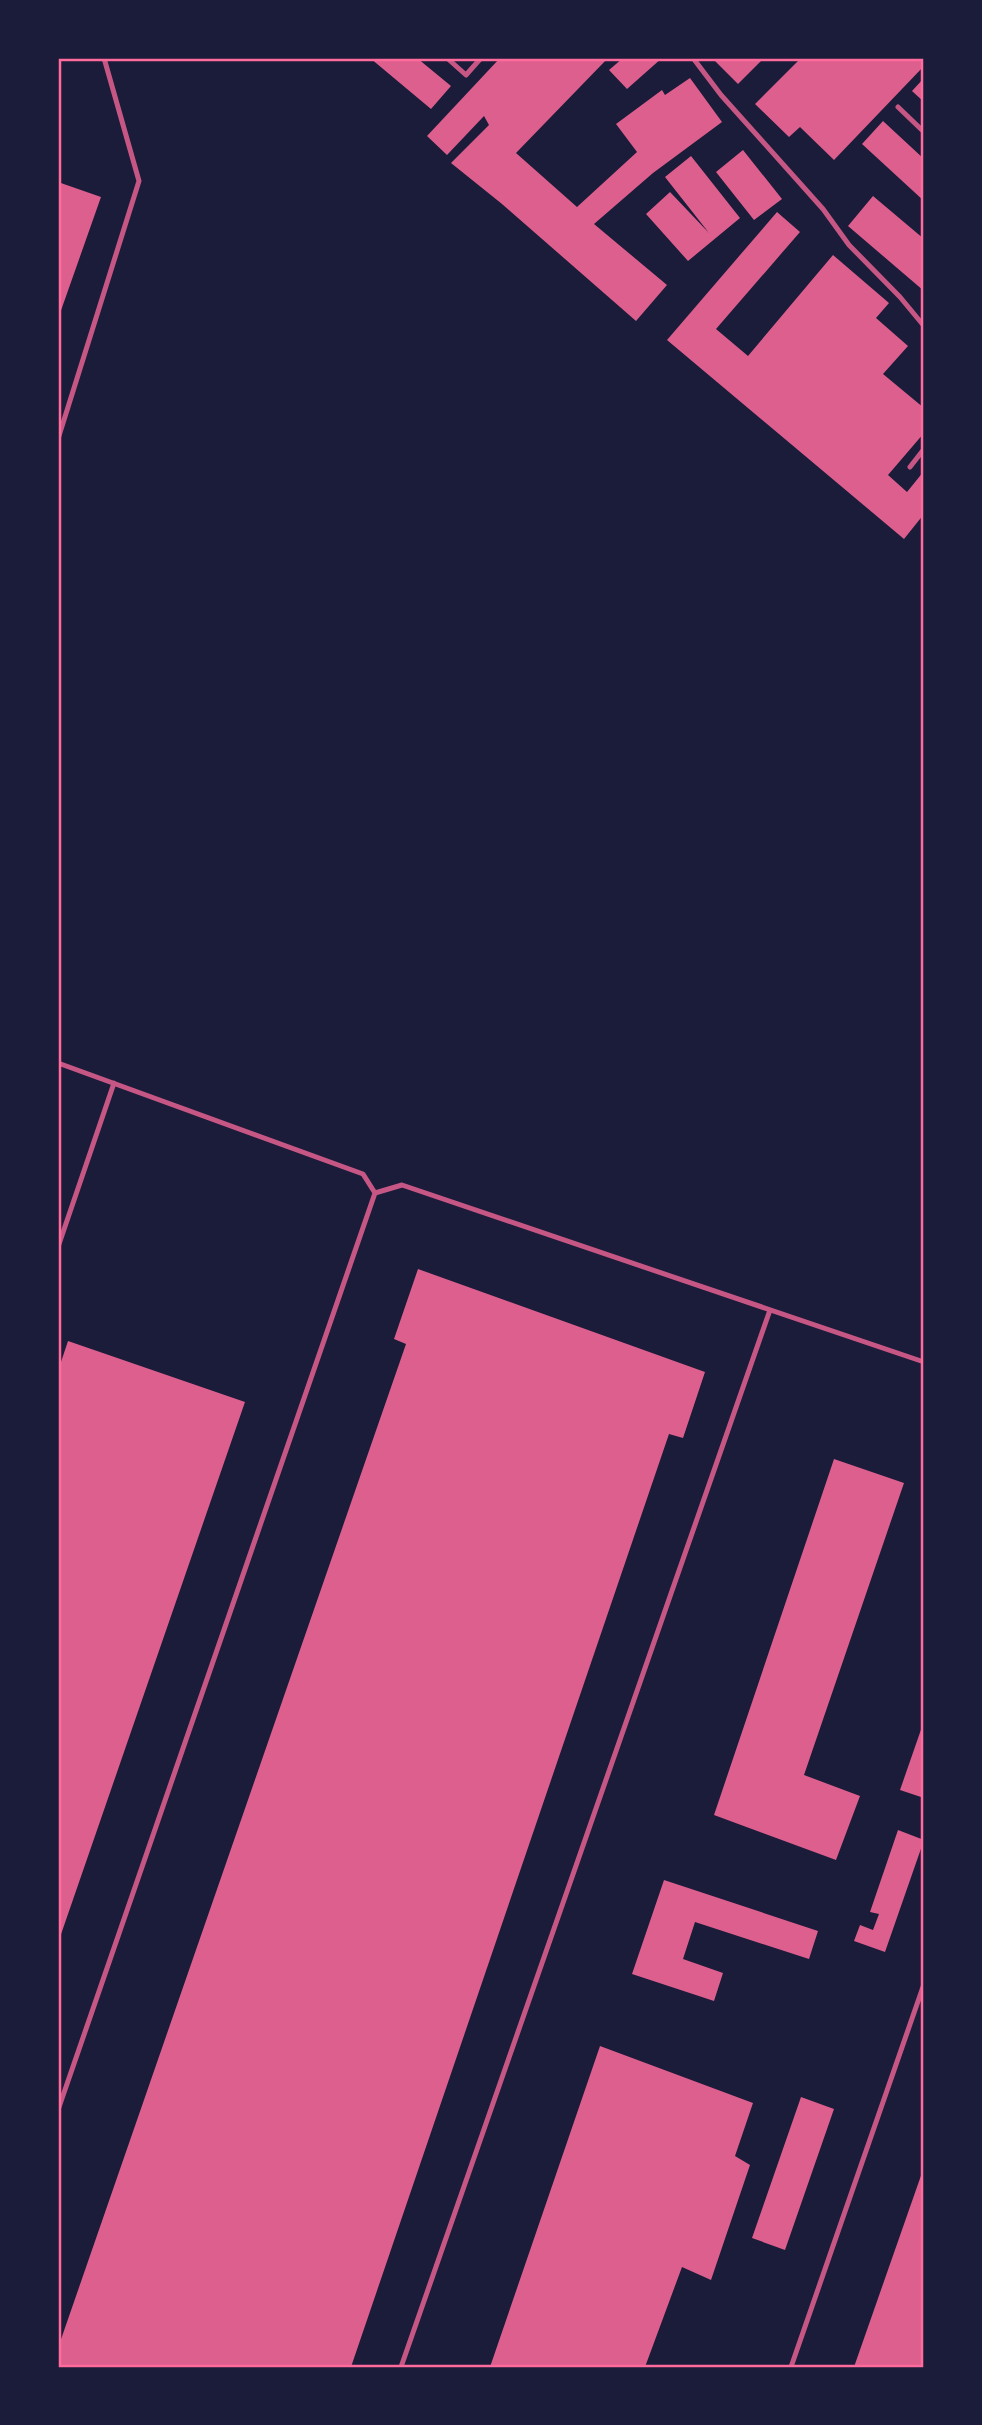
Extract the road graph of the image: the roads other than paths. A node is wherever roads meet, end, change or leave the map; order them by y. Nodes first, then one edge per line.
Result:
1 (104, 58) edge
2 (447, 58) edge
3 (481, 58) edge
4 (693, 58) edge
5 (898, 107) dead end
6 (924, 132) edge
7 (924, 326) edge
8 (58, 439) edge
9 (924, 449) edge
10 (910, 467) dead end
11 (58, 1063) edge
12 (114, 1083) junction
13 (375, 1193) junction
14 (58, 1247) edge
15 (770, 1310) junction
16 (924, 1362) edge
17 (924, 1984) edge
18 (58, 2110) edge
19 (401, 2367) edge
20 (791, 2367) edge

1 - 8 lane
2 - 3 lane
4 - 7 lane
5 - 6 lane
9 - 10 lane
11 - 12 lane
12 - 13 lane
12 - 14 lane
13 - 15 lane
13 - 18 lane
15 - 16 lane
15 - 19 lane
17 - 20 lane

